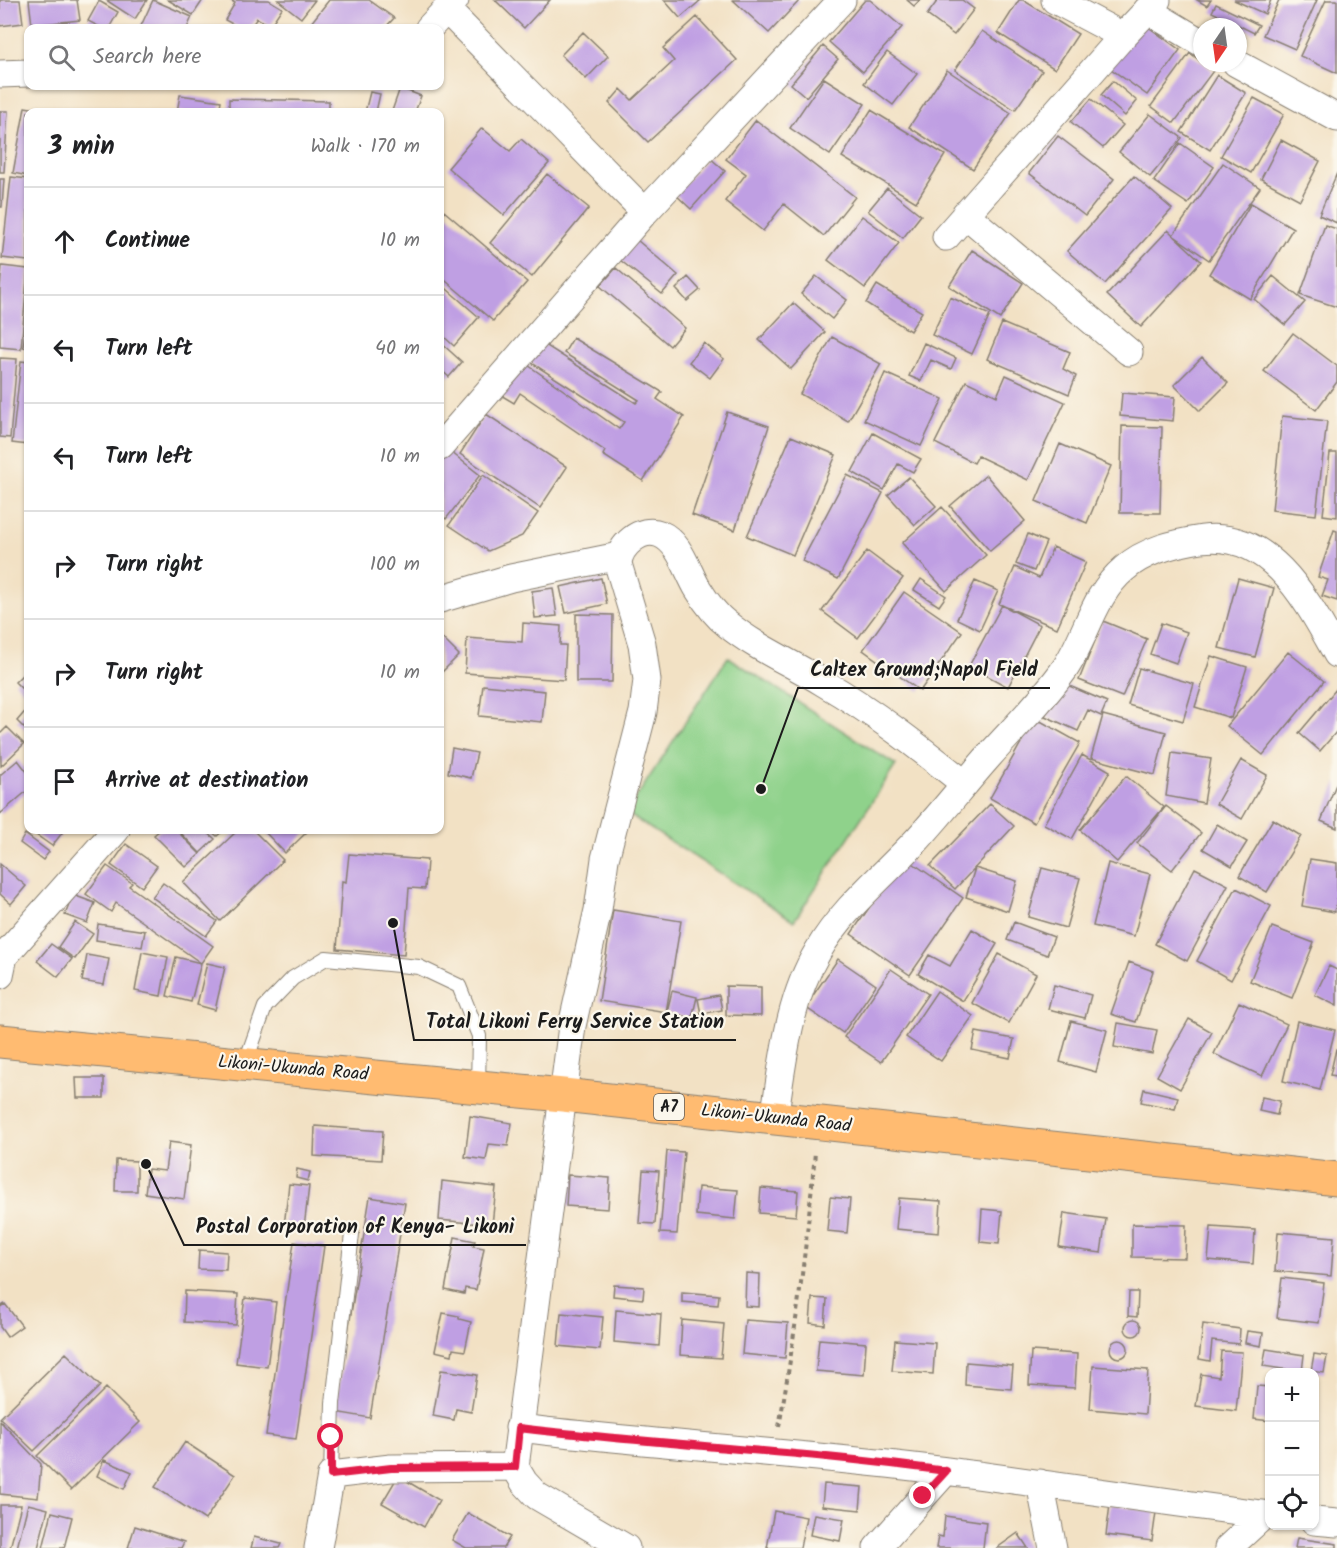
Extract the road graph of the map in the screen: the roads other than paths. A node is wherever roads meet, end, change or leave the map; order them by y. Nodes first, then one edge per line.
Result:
1 (842, 0) edge
2 (1055, 0) edge
3 (1152, 5) edge
4 (444, 13) edge
5 (1123, 36) junction
6 (1193, 36) edge
7 (1247, 69) edge
8 (24, 73) edge
9 (0, 74) edge
10 (1337, 118) edge
11 (645, 212) junction
12 (965, 214) junction
13 (946, 237) dead end
14 (1129, 352) dead end
15 (444, 442) edge
16 (619, 556) junction
17 (444, 598) edge
18 (1337, 654) edge
19 (965, 784) junction
20 (112, 834) edge
21 (1, 961) edge
22 (0, 1041) edge
23 (245, 1065) junction
24 (478, 1087) junction
25 (563, 1095) junction
26 (774, 1119) junction
27 (1337, 1179) edge
28 (352, 1233) dead end
29 (519, 1428) junction
30 (515, 1467) junction
31 (946, 1471) junction
32 (331, 1475) junction
33 (1040, 1483) junction
34 (1265, 1515) edge
35 (1265, 1517) edge
36 (1319, 1522) edge
37 (1337, 1524) edge
38 (318, 1548) edge
39 (626, 1548) edge
40 (877, 1548) edge
41 (1053, 1548) edge
42 (1228, 1548) edge

1 - 11 street
2 - 5 street
3 - 5 street
3 - 6 street
4 - 11 street
5 - 12 street
7 - 10 street
8 - 9 street
11 - 15 street
12 - 13 street
12 - 14 street
16 - 17 street
16 - 19 street
16 - 25 street
18 - 19 street
19 - 26 street
20 - 21 street
22 - 23 highway, Likoni-Ukunda Road / A7
23 - 24 highway, Likoni-Ukunda Road / A7
23 - 24 lane
24 - 25 highway, Likoni-Ukunda Road / A7
25 - 26 highway, Likoni-Ukunda Road / A7
25 - 29 street
26 - 27 highway, Likoni-Ukunda Road / A7
28 - 32 lane
29 - 30 street
29 - 31 street
30 - 32 street
30 - 39 street
31 - 33 street
31 - 40 street
32 - 38 street
33 - 34 street
33 - 41 street
35 - 42 street
36 - 37 street

